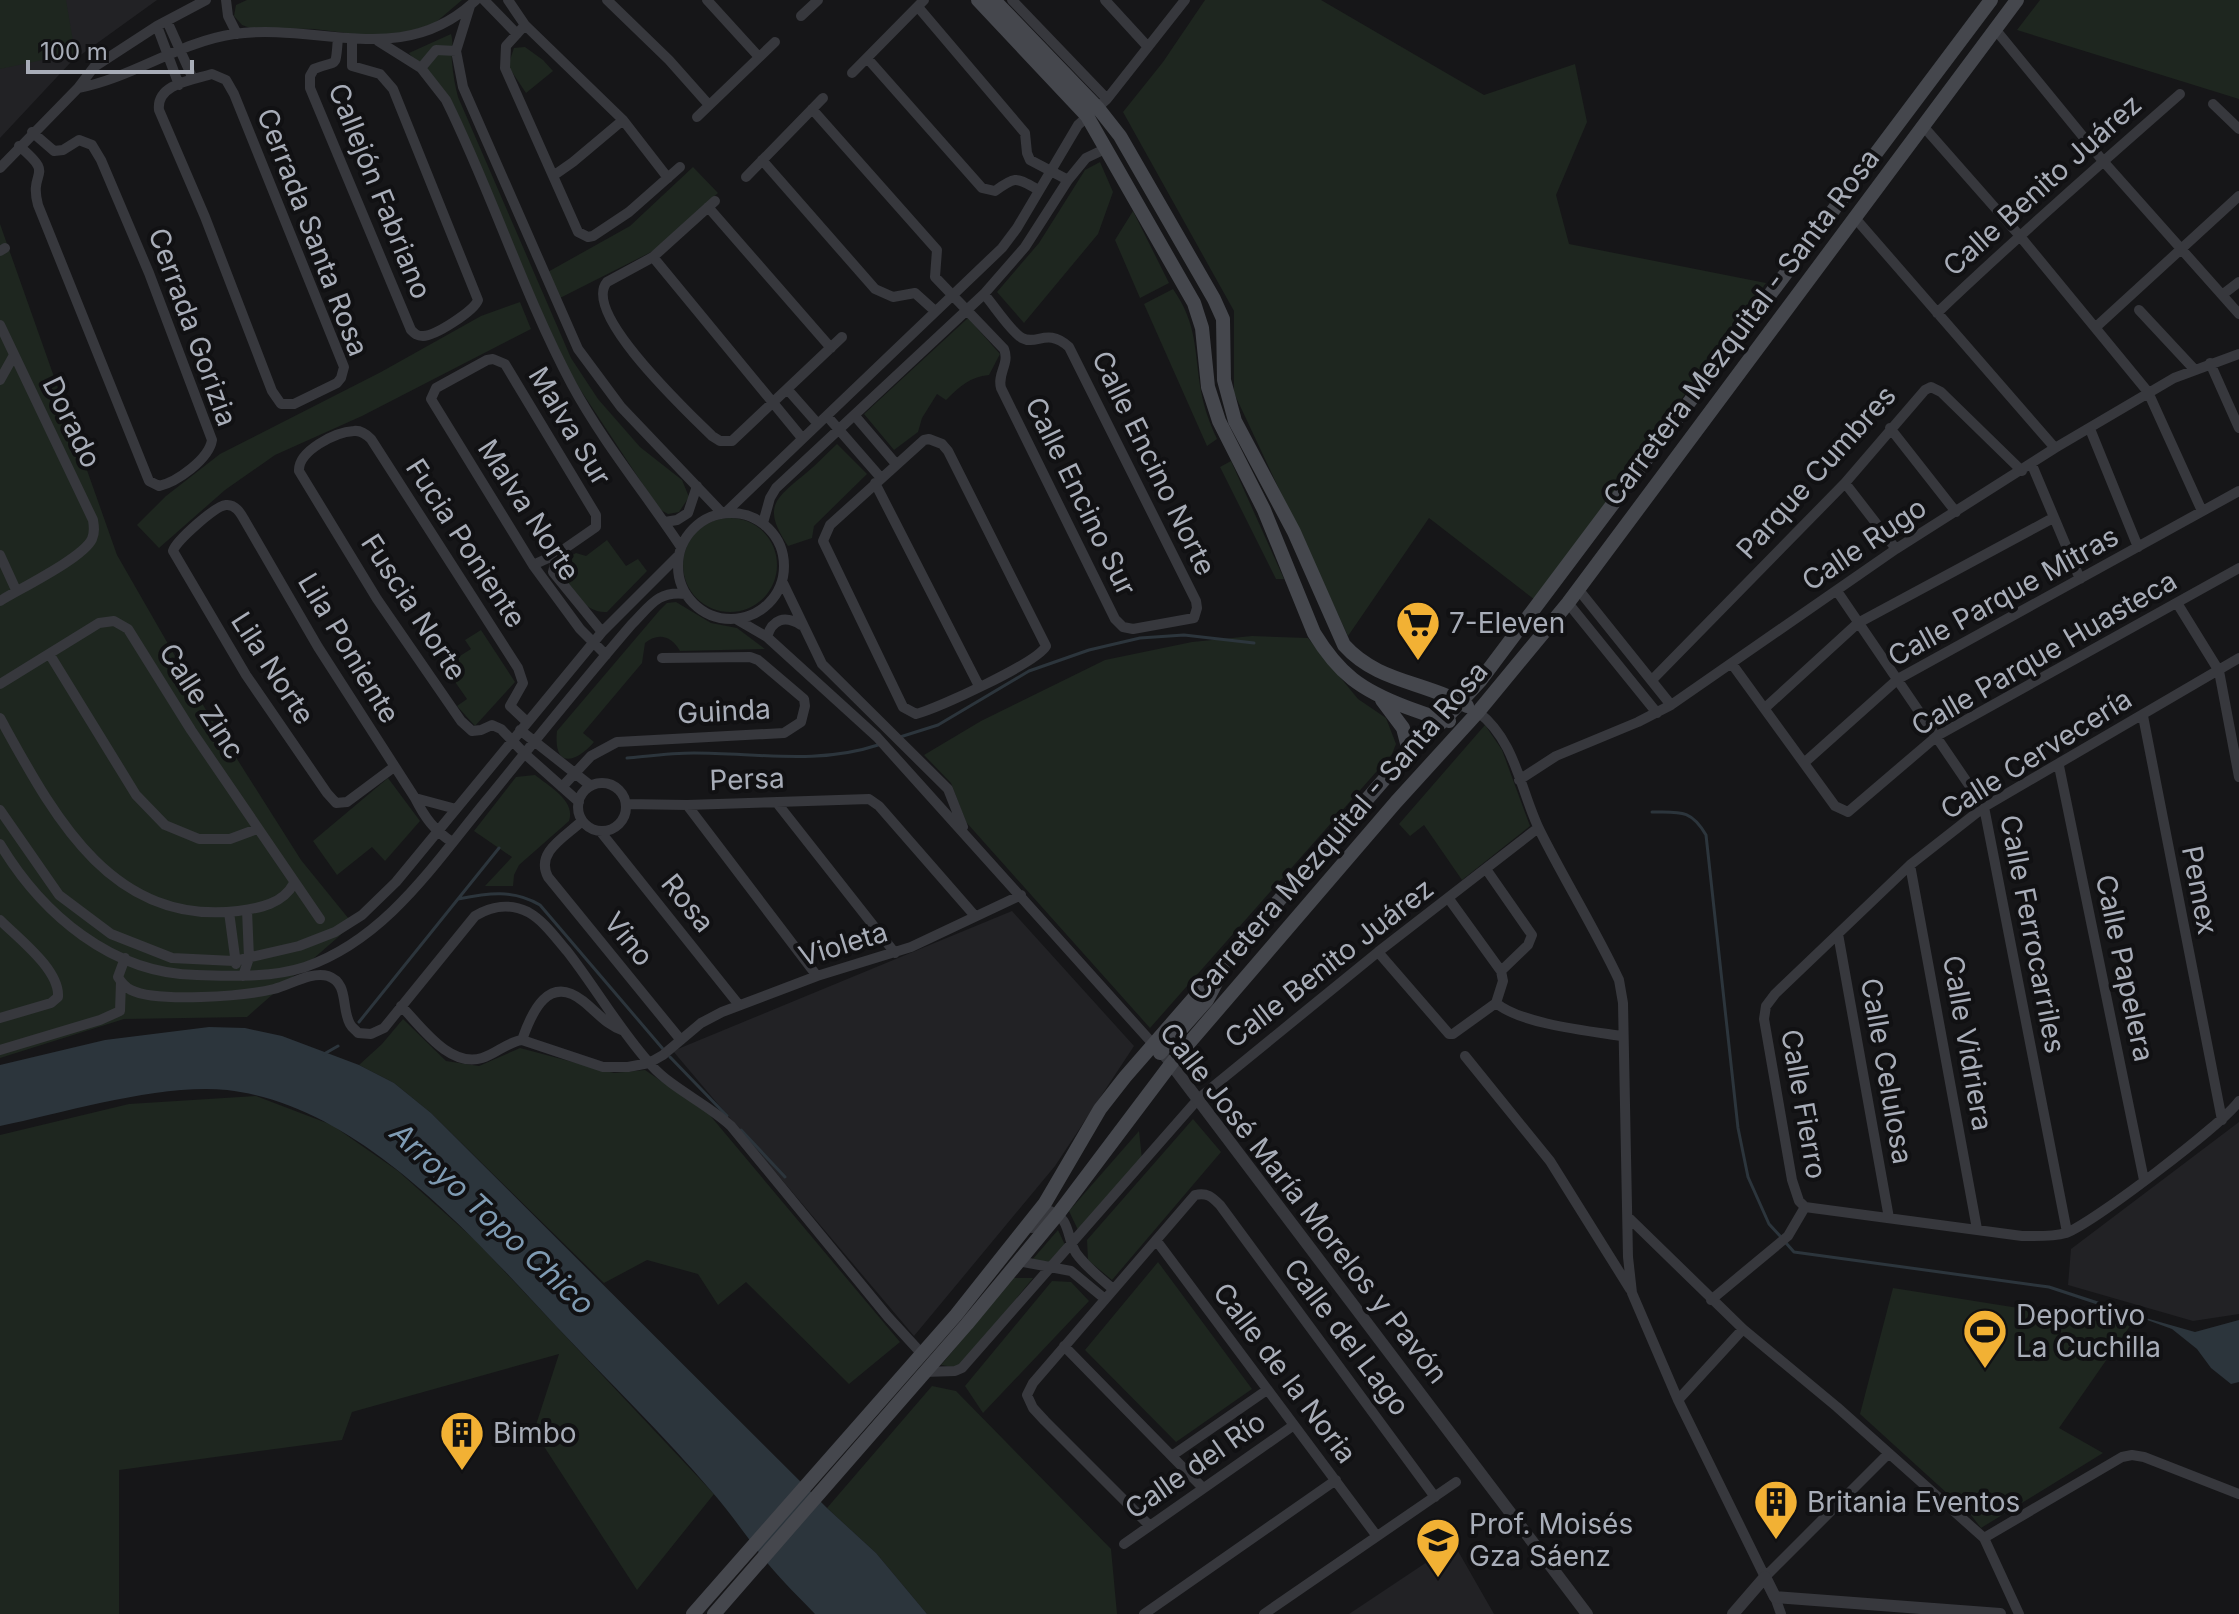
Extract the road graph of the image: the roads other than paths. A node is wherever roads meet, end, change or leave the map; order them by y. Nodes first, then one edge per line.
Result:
1 (206, 0) edge
2 (226, 0) edge
3 (484, 0) edge
4 (508, 0) edge
5 (607, 0) edge
6 (707, 0) edge
7 (817, 0) edge
8 (978, 0) edge
9 (994, 0) edge
10 (1012, 0) edge
11 (1105, 0) edge
12 (1185, 0) edge
13 (1991, 0) edge
14 (2017, 0) edge
15 (473, 3) edge
16 (921, 3) edge
17 (801, 16) dead end
18 (162, 24) junction
19 (1995, 29) junction
20 (521, 30) junction
21 (237, 34) junction
22 (338, 38) junction
23 (352, 39) junction
24 (378, 41) junction
25 (775, 42) dead end
26 (1148, 47) junction
27 (456, 51) junction
28 (174, 52) junction
29 (759, 57) junction
30 (867, 58) junction
31 (421, 68) junction
32 (852, 73) dead end
33 (193, 79) junction
34 (179, 85) junction
35 (78, 88) junction
36 (2180, 94) dead end
37 (823, 98) dead end
38 (2213, 104) dead end
39 (709, 105) junction
40 (1097, 108) junction
41 (812, 109) junction
42 (697, 117) dead end
43 (623, 120) junction
44 (1923, 126) junction
45 (2239, 129) edge
46 (32, 132) junction
47 (19, 146) junction
48 (1107, 148) junction
49 (762, 160) junction
50 (2103, 161) junction
51 (680, 167) dead end
52 (0, 168) edge
53 (1051, 170) junction
54 (553, 176) junction
55 (746, 177) dead end
56 (668, 178) junction
57 (1068, 180) junction
58 (1039, 190) junction
59 (2239, 196) edge
60 (1855, 218) junction
61 (2019, 235) junction
62 (2181, 249) junction
63 (653, 257) junction
64 (2239, 282) edge
65 (953, 294) junction
66 (984, 294) junction
67 (2222, 295) junction
68 (968, 310) junction
69 (2139, 310) dead end
70 (935, 311) junction
71 (1937, 313) junction
72 (2239, 314) edge
73 (0, 325) edge
74 (2096, 327) junction
75 (842, 337) dead end
76 (831, 348) junction
77 (2239, 354) edge
78 (14, 355) junction
79 (2210, 363) junction
80 (2194, 369) junction
81 (0, 380) edge
82 (788, 390) junction
83 (2148, 392) junction
84 (431, 399) joint
85 (773, 403) junction
86 (855, 416) junction
87 (822, 420) junction
88 (1890, 428) junction
89 (2239, 428) edge
90 (2090, 429) junction
91 (840, 431) junction
92 (802, 438) junction
93 (2055, 448) junction
94 (896, 464) junction
95 (298, 465) joint
96 (2032, 465) junction
97 (2022, 471) junction
98 (878, 480) junction
99 (1845, 483) junction
100 (697, 486) junction
101 (2239, 491) edge
102 (2202, 511) junction
103 (1956, 512) junction
104 (724, 513) junction
105 (2053, 518) junction
106 (665, 522) junction
107 (763, 523) junction
108 (2138, 547) junction
109 (1896, 549) junction
110 (680, 551) junction
111 (557, 554) junction
112 (0, 555) edge
113 (174, 555) joint
114 (533, 565) junction
115 (2239, 568) edge
116 (2080, 579) junction
117 (782, 581) junction
118 (1578, 589) junction
119 (16, 590) junction
120 (1837, 591) junction
121 (686, 594) junction
122 (0, 601) edge
123 (1568, 603) junction
124 (2177, 603) junction
125 (736, 619) junction
126 (1858, 623) junction
127 (1120, 624) joint
128 (803, 626) junction
129 (1607, 627) junction
130 (602, 632) junction
131 (767, 637) junction
132 (1596, 637) junction
133 (592, 643) junction
134 (50, 655) junction
135 (606, 655) junction
136 (662, 658) dead end
137 (2239, 658) edge
138 (1732, 664) junction
139 (2219, 671) junction
140 (1898, 679) junction
141 (1652, 680) junction
142 (0, 684) edge
143 (979, 686) junction
144 (1379, 697) junction
145 (1461, 703) junction
146 (1671, 705) junction
147 (1765, 708) junction
148 (1657, 713) junction
149 (1475, 716) junction
150 (2143, 716) junction
151 (0, 718) edge
152 (1444, 720) junction
153 (523, 726) junction
154 (1937, 736) junction
155 (511, 741) junction
156 (535, 742) junction
157 (1409, 751) junction
158 (525, 754) junction
159 (1804, 763) junction
160 (2059, 766) junction
161 (394, 767) junction
162 (573, 774) junction
163 (2239, 777) edge
164 (1519, 780) junction
165 (591, 786) junction
166 (562, 787) junction
167 (415, 798) junction
168 (579, 802) junction
169 (777, 803) junction
170 (626, 804) junction
171 (687, 805) junction
172 (1984, 807) junction
173 (456, 809) junction
174 (0, 810) edge
175 (582, 821) junction
176 (1538, 828) junction
177 (257, 829) junction
178 (600, 831) junction
179 (436, 832) junction
180 (966, 834) junction
181 (452, 842) junction
182 (0, 844) edge
183 (1910, 865) junction
184 (1486, 869) junction
185 (294, 883) junction
186 (1021, 895) junction
187 (1449, 899) junction
188 (247, 910) junction
189 (229, 912) junction
190 (975, 916) junction
191 (320, 919) dead end
192 (0, 920) edge
193 (1838, 934) junction
194 (1378, 952) junction
195 (895, 953) junction
196 (125, 958) junction
197 (249, 958) junction
198 (234, 961) junction
199 (1501, 971) junction
200 (243, 976) junction
201 (817, 976) junction
202 (121, 982) junction
203 (1496, 1003) junction
204 (739, 1005) junction
205 (401, 1006) junction
206 (1766, 1006) joint
207 (0, 1018) edge
208 (626, 1031) junction
209 (1622, 1036) junction
210 (680, 1039) junction
211 (522, 1040) junction
212 (0, 1050) edge
213 (1161, 1053) junction
214 (1465, 1056) dead end
215 (649, 1063) junction
216 (1199, 1098) junction
217 (2239, 1101) edge
218 (2222, 1120) junction
219 (2144, 1180) junction
220 (1805, 1207) junction
221 (1058, 1214) junction
222 (1628, 1217) junction
223 (1889, 1218) junction
224 (1977, 1229) junction
225 (2067, 1232) junction
226 (1156, 1240) junction
227 (1071, 1243) junction
228 (1011, 1258) junction
229 (1050, 1267) junction
230 (1113, 1289) junction
231 (1632, 1293) junction
232 (1105, 1299) junction
233 (1711, 1300) junction
234 (1743, 1329) junction
235 (1064, 1346) junction
236 (922, 1354) junction
237 (924, 1372) junction
238 (1267, 1390) junction
239 (1678, 1400) junction
240 (1294, 1425) junction
241 (1888, 1454) junction
242 (1173, 1455) junction
243 (1336, 1480) junction
244 (1456, 1482) dead end
245 (818, 1484) junction
246 (1202, 1487) junction
247 (2239, 1494) edge
248 (1435, 1497) junction
249 (1150, 1526) junction
250 (1376, 1535) junction
251 (1984, 1538) junction
252 (766, 1542) junction
253 (1124, 1544) dead end
254 (1765, 1577) junction
255 (1775, 1597) junction
256 (693, 1614) edge
257 (714, 1614) edge
258 (1144, 1614) edge
259 (1264, 1614) edge
260 (1587, 1614) edge
261 (1733, 1614) edge
262 (1781, 1614) edge
263 (2000, 1614) edge
264 (2019, 1614) edge

1 - 18 street
2 - 21 street
3 - 20 street
4 - 20 street
5 - 39 street
6 - 29 street
7 - 17 street
8 - 40 main road
9 - 40 main road
10 - 40 street
11 - 26 street
12 - 26 street
13 - 145 main road, Carretera Mezquital - Santa Rosa
14 - 19 main road, Carretera Mezquital - Santa Rosa
15 - 24 street
15 - 27 street
16 - 30 street
16 - 53 street
18 - 28 street
18 - 35 street
19 - 44 main road, Carretera Mezquital - Santa Rosa
19 - 50 street
20 - 43 street
20 - 54 street
21 - 22 street
21 - 28 street
22 - 23 street
22 - 23 street, Callejón Fabriano
23 - 24 street
24 - 31 street
25 - 29 street
26 - 40 street
27 - 31 street
27 - 100 street
28 - 33 street
28 - 34 street
28 - 35 street
29 - 39 street
30 - 32 street
30 - 58 street
31 - 106 street
33 - 34 street
33 - 34 street, Cerrada Santa Rosa
35 - 46 street
36 - 50 street, Calle Benito Juárez
37 - 41 street
38 - 45 street
39 - 42 street
40 - 48 main road
40 - 53 street
40 - 145 main road
41 - 49 street
41 - 65 street
43 - 54 street
43 - 56 street
44 - 60 main road, Carretera Mezquital - Santa Rosa
44 - 61 street
46 - 47 street
46 - 47 street, Cerrada Gorizia
47 - 52 street
48 - 57 street
48 - 144 main road
49 - 55 street
49 - 70 street
50 - 61 street, Calle Benito Juárez
50 - 62 street
51 - 56 street
53 - 57 street
53 - 58 street
54 - 56 street
57 - 66 street
58 - 65 street
59 - 62 street
60 - 71 street
60 - 118 main road, Carretera Mezquital - Santa Rosa
61 - 71 street, Calle Benito Juárez
61 - 74 street
62 - 67 street
62 - 74 street
63 - 76 street
63 - 85 street
63 - 85 street
64 - 67 street
65 - 68 street
65 - 70 street
66 - 68 street
66 - 127 street, Calle Encino Norte
67 - 72 street
68 - 86 street
68 - 127 street, Calle Encino Sur
69 - 80 street
70 - 87 street
71 - 93 street
73 - 78 street, Dorado
74 - 83 street
75 - 76 street
76 - 82 street
77 - 79 street, Calle Rugo
78 - 81 street
78 - 119 street, Dorado
79 - 80 street, Calle Rugo
79 - 89 street
80 - 83 street, Calle Rugo
82 - 85 street
82 - 87 street
83 - 90 street, Calle Rugo
83 - 102 street
84 - 111 street, Malva Sur
84 - 114 street, Malva Norte
85 - 92 street
86 - 91 street
86 - 94 street
87 - 91 street
87 - 92 street
88 - 97 street, Parque Cumbres
88 - 99 street, Parque Cumbres
88 - 103 street
90 - 93 street, Calle Rugo
90 - 108 street
91 - 98 street
91 - 107 street
92 - 104 street
93 - 96 street, Calle Rugo
94 - 98 street
94 - 143 street
95 - 153 street, Fucia Poniente
95 - 155 street, Fuscia Norte
96 - 97 street, Calle Rugo
96 - 105 street
97 - 103 street, Calle Rugo
98 - 143 street
98 - 143 street
99 - 109 street
99 - 141 street, Parque Cumbres
100 - 104 street
100 - 106 street
101 - 102 street, Calle Parque Mitras
102 - 108 street, Calle Parque Mitras
103 - 109 street, Calle Rugo
104 - 107 street
104 - 110 street
105 - 116 street
105 - 126 street
106 - 110 street
107 - 117 street
108 - 116 street, Calle Parque Mitras
109 - 120 street, Calle Rugo
110 - 121 street
110 - 130 street
111 - 114 street
111 - 130 street, Malva Norte
112 - 119 street
113 - 161 street, Lila Norte
113 - 161 street, Lila Poniente
114 - 133 street, Malva Norte
115 - 124 street, Calle Parque Huasteca
116 - 140 street, Calle Parque Mitras
117 - 125 street
117 - 128 street, Calle José María Morelos y Pavón
118 - 123 main road, Carretera Mezquital - Santa Rosa
118 - 129 street
119 - 122 street
120 - 126 street, Calle Ferrocarriles
120 - 138 street, Calle Rugo
121 - 125 street
121 - 135 street
123 - 132 street
123 - 149 main road, Carretera Mezquital - Santa Rosa
124 - 139 street
124 - 154 street, Calle Parque Huasteca
125 - 131 street, Calle José María Morelos y Pavón
126 - 140 street, Calle Ferrocarriles
126 - 147 street
128 - 131 street
128 - 180 street, Calle José María Morelos y Pavón
129 - 132 street
129 - 141 street
130 - 133 street
131 - 180 street, Calle José María Morelos y Pavón
132 - 148 street
133 - 135 street, Malva Norte
133 - 153 street
134 - 142 street, Calle Zinc
134 - 177 street
134 - 177 street, Calle Zinc
135 - 156 street
136 - 162 street, Guinda
137 - 139 street, Calle Cervecería
138 - 146 street, Calle Rugo
138 - 147 street
139 - 150 street, Calle Cervecería
139 - 163 street
140 - 154 street, Calle Ferrocarriles
140 - 159 street, Calle Parque Mitras
141 - 146 street
144 - 152 main road
144 - 157 main road
145 - 149 main road
145 - 152 main road, Carretera Mezquital - Santa Rosa
146 - 148 street, Calle Rugo
147 - 159 street
148 - 164 street, Calle Rugo
149 - 152 main road
149 - 164 street
149 - 213 main road, Carretera Mezquital - Santa Rosa
150 - 160 street, Calle Cervecería
150 - 218 street, Pemex
151 - 189 street
152 - 157 main road, Carretera Mezquital - Santa Rosa
153 - 155 street
153 - 156 street
154 - 159 street, Calle Parque Huasteca
154 - 172 street, Calle Ferrocarriles
155 - 158 street
155 - 173 street
156 - 158 street
156 - 162 street
157 - 213 main road, Carretera Mezquital - Santa Rosa
158 - 166 street
158 - 181 street
160 - 172 street, Calle Cervecería
160 - 219 street, Calle Papelera
161 - 167 street, Lila Poniente
162 - 165 street
162 - 166 street
164 - 176 street
165 - 168 street
165 - 170 street
166 - 168 street
167 - 173 street
167 - 179 street, Lila Poniente
168 - 175 street
169 - 171 street, Persa
169 - 190 street, Persa
169 - 195 street
170 - 171 street, Persa
170 - 178 street
171 - 201 street
172 - 183 street, Calle Cervecería
172 - 225 street, Calle Ferrocarriles
173 - 179 street
174 - 198 street
175 - 178 street
175 - 210 street, Vino
176 - 184 street, Calle Benito Juárez
176 - 209 street
177 - 185 street, Calle Zinc
178 - 204 street, Rosa
179 - 181 street
179 - 197 street
180 - 186 street, Calle José María Morelos y Pavón
181 - 200 street
182 - 196 street
183 - 193 street, Calle Cervecería
183 - 224 street, Calle Vidriera
184 - 187 street, Calle Benito Juárez
184 - 199 street
185 - 188 street
185 - 191 street, Calle Zinc
186 - 190 street, Violeta
186 - 213 street, Calle José María Morelos y Pavón
187 - 194 street, Calle Benito Juárez
187 - 199 street
188 - 189 street
188 - 197 street
189 - 198 street
190 - 195 street, Violeta
192 - 207 street
193 - 206 street, Calle Cervecería
193 - 223 street, Calle Celulosa
194 - 203 street
194 - 216 street, Calle Benito Juárez
195 - 201 street, Violeta
196 - 200 street
196 - 202 street
197 - 198 street
197 - 200 street
198 - 200 street
199 - 203 street
201 - 204 street, Violeta
202 - 205 street
202 - 212 street
203 - 209 street
204 - 210 street, Violeta
205 - 208 street
205 - 211 street
206 - 220 street, Calle Fierro
208 - 211 street
208 - 215 street
209 - 222 street
210 - 215 street, Violeta
211 - 215 street
213 - 216 street, Calle José María Morelos y Pavón
213 - 221 main road, Carretera Mezquital - Santa Rosa
213 - 228 main road, Carretera Mezquital - Santa Rosa
214 - 231 street
215 - 236 street
216 - 227 street, Calle Benito Juárez
216 - 260 street, Calle José María Morelos y Pavón
217 - 218 street
218 - 219 street
219 - 225 street
220 - 223 street
220 - 233 street
221 - 227 street
221 - 228 main road, Carretera Mezquital - Santa Rosa
222 - 231 street
222 - 233 street
223 - 224 street
224 - 225 street
226 - 230 street
226 - 238 street, Calle de la Noria
226 - 248 street, Calle del Lago
227 - 229 street, Calle Benito Juárez
227 - 230 street
228 - 229 street
228 - 236 main road, Carretera Mezquital - Santa Rosa
228 - 237 main road, Carretera Mezquital - Santa Rosa
229 - 232 street
229 - 237 street, Calle Benito Juárez
230 - 232 street
231 - 239 street
232 - 235 street
233 - 234 street
234 - 239 street
234 - 241 street
235 - 242 street
235 - 249 street
236 - 245 main road, Carretera Mezquital - Santa Rosa
237 - 245 main road, Carretera Mezquital - Santa Rosa
238 - 240 street, Calle de la Noria
238 - 242 street
239 - 254 street
240 - 243 street, Calle de la Noria
240 - 246 street, Calle del Río
241 - 251 street
241 - 254 street
242 - 246 street
243 - 250 street, Calle de la Noria
243 - 258 street
244 - 248 street
245 - 252 main road, Carretera Mezquital - Santa Rosa
246 - 249 street, Calle del Río
247 - 251 street
248 - 250 street
249 - 253 street, Calle del Río
250 - 259 street
251 - 264 street
252 - 256 main road
252 - 257 main road
254 - 255 street
254 - 261 street
255 - 262 street
255 - 263 street

